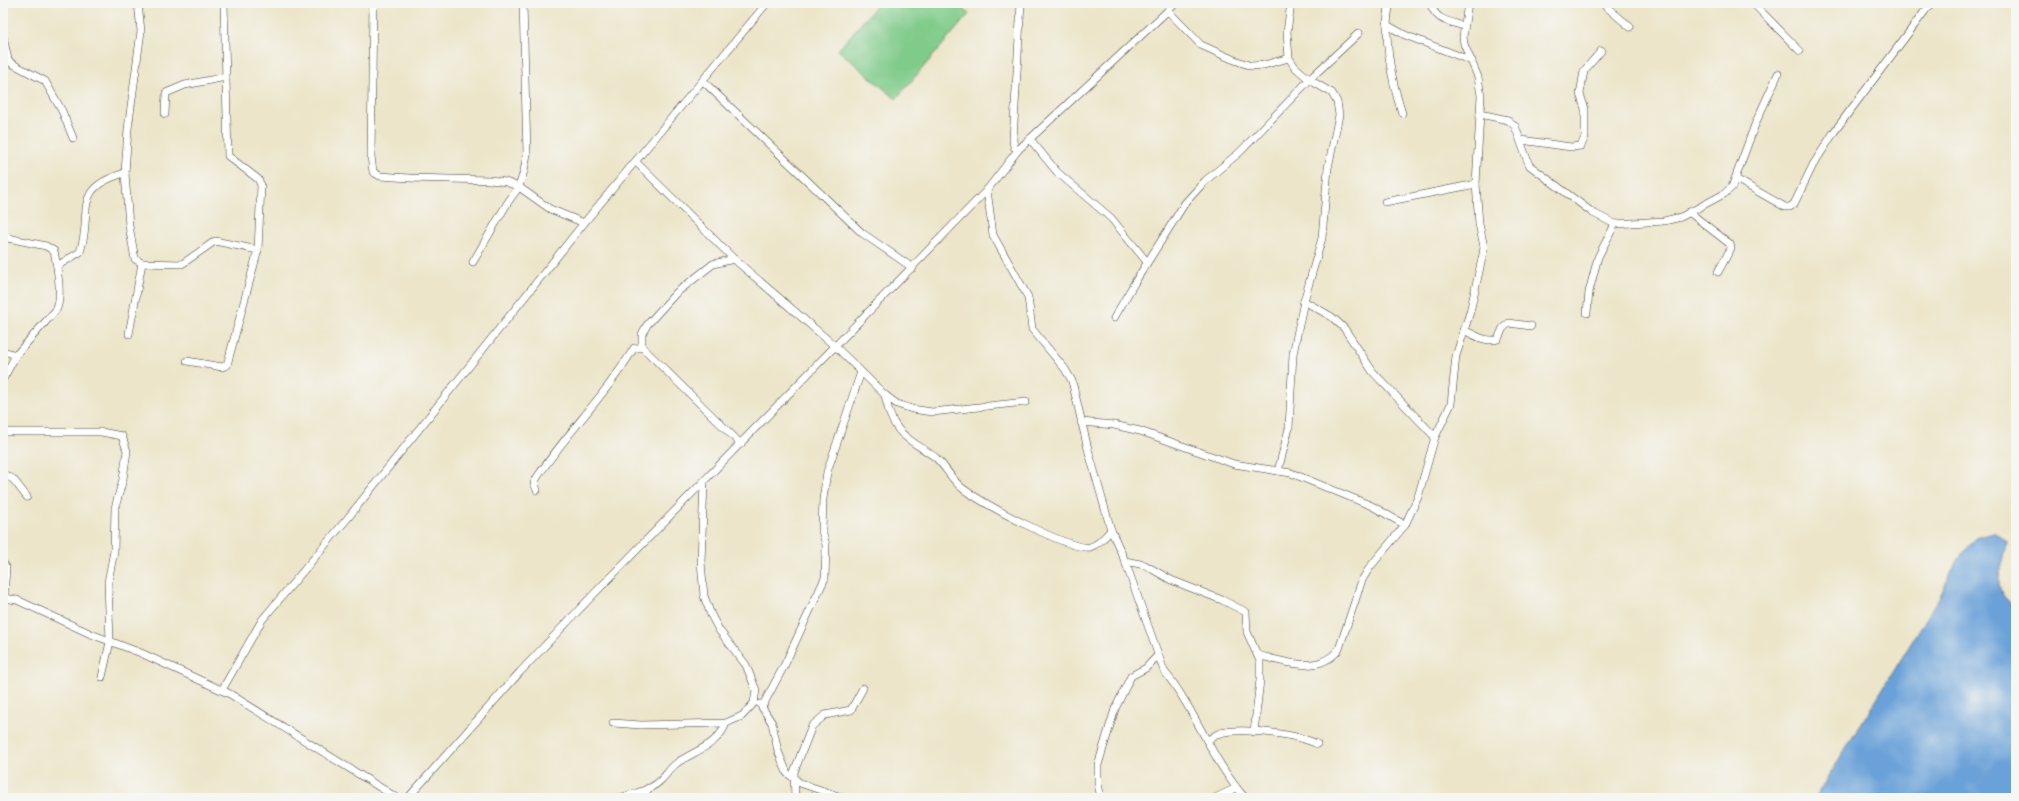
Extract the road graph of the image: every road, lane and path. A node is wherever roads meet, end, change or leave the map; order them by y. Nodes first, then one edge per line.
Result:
1 (138, 3) edge
2 (224, 3) edge
3 (373, 3) edge
4 (523, 3) edge
5 (767, 3) edge
6 (1021, 3) edge
7 (1176, 3) edge
8 (1292, 3) edge
9 (1390, 3) edge
10 (1430, 3) edge
11 (1468, 3) edge
12 (1602, 3) edge
13 (1753, 3) edge
14 (1932, 3) edge
15 (1168, 11) junction
16 (1387, 25) junction
17 (1464, 26) junction
18 (1630, 26) dead end
19 (1359, 34) dead end
20 (3, 37) edge
21 (1601, 51) dead end
22 (1800, 51) dead end
23 (1289, 58) junction
24 (1472, 61) junction
25 (1778, 74) dead end
26 (226, 77) junction
27 (1310, 80) junction
28 (703, 81) junction
29 (1402, 113) dead end
30 (165, 114) dead end
31 (1480, 114) junction
32 (73, 138) dead end
33 (1030, 140) junction
34 (1521, 140) junction
35 (1018, 150) junction
36 (636, 162) junction
37 (125, 173) junction
38 (1736, 179) junction
39 (1476, 184) junction
40 (519, 187) junction
41 (987, 190) junction
42 (1385, 202) dead end
43 (1689, 212) junction
44 (584, 223) junction
45 (1615, 224) junction
46 (3, 237) edge
47 (258, 250) junction
48 (734, 259) junction
49 (473, 262) dead end
50 (1146, 262) junction
51 (142, 263) junction
52 (57, 266) junction
53 (913, 268) junction
54 (1718, 272) dead end
55 (1304, 301) junction
56 (1587, 313) dead end
57 (1114, 318) dead end
58 (1531, 326) dead end
59 (1464, 330) junction
60 (129, 334) dead end
61 (641, 346) junction
62 (836, 347) junction
63 (3, 351) edge
64 (16, 355) junction
65 (187, 361) dead end
66 (860, 372) junction
67 (3, 379) edge
68 (885, 395) junction
69 (1026, 402) dead end
70 (1081, 422) junction
71 (3, 432) edge
72 (1435, 437) junction
73 (741, 444) junction
74 (1278, 471) junction
75 (3, 474) edge
76 (704, 482) junction
77 (537, 490) dead end
78 (26, 497) dead end
79 (1405, 525) junction
80 (1111, 530) junction
81 (1125, 561) junction
82 (3, 563) edge
83 (4, 598) edge
84 (110, 642) junction
85 (1158, 655) junction
86 (1258, 655) junction
87 (102, 677) dead end
88 (863, 688) dead end
89 (222, 690) junction
90 (756, 698) junction
91 (762, 707) junction
92 (726, 723) junction
93 (613, 724) dead end
94 (1254, 732) junction
95 (1207, 741) junction
96 (1317, 744) dead end
97 (793, 779) junction
98 (648, 788) junction
99 (1236, 788) junction
100 (397, 798) edge
101 (408, 798) edge
102 (620, 798) edge
103 (645, 798) edge
104 (795, 798) edge
105 (844, 798) edge
106 (1101, 798) edge
107 (1215, 798) edge
108 (1245, 798) edge

1 - 37 street
2 - 26 street
3 - 40 street
4 - 40 street
5 - 28 street
6 - 35 street
7 - 15 street
8 - 23 street
9 - 16 street
10 - 17 street
11 - 17 street
12 - 18 street
13 - 22 street
14 - 38 street
15 - 23 street
15 - 33 street
16 - 24 street
16 - 29 street
17 - 24 street
19 - 27 street
20 - 32 street
21 - 34 street
23 - 27 street
24 - 31 street
25 - 38 street
26 - 30 street
26 - 47 street
27 - 50 street
27 - 55 street
28 - 36 street
28 - 53 street
31 - 34 street
31 - 39 street
33 - 35 street
33 - 50 street
34 - 45 street
35 - 41 street
36 - 44 street
36 - 48 street
37 - 51 street
37 - 52 street
38 - 43 street
39 - 42 street
39 - 59 street
40 - 44 street
40 - 49 street
41 - 53 street
41 - 70 street
43 - 45 street
43 - 54 street
44 - 89 street
45 - 56 street
46 - 52 street
47 - 51 street
47 - 65 street
48 - 61 street
48 - 62 street
50 - 57 street
51 - 60 street
52 - 64 street
53 - 62 street
55 - 72 street
55 - 74 street
58 - 59 street
59 - 72 street
61 - 73 street
61 - 77 street
62 - 66 street
62 - 73 street
63 - 64 street
64 - 67 street
66 - 68 street
66 - 91 street
68 - 69 street
68 - 80 street
70 - 74 street
70 - 80 street
71 - 84 street
72 - 79 street
73 - 76 street
74 - 79 street
75 - 78 street
76 - 90 street
76 - 101 street
79 - 86 street
80 - 81 street
81 - 85 street
81 - 86 street
82 - 83 street
83 - 84 street
84 - 87 street
84 - 89 street
85 - 95 street
85 - 106 street
86 - 94 street
88 - 97 street
89 - 100 street
90 - 91 street
90 - 92 street
91 - 97 street
92 - 93 street
92 - 98 street
94 - 95 street
94 - 96 street
95 - 99 street
97 - 104 street
97 - 105 street
98 - 102 street
98 - 103 street
99 - 107 street
99 - 108 street

